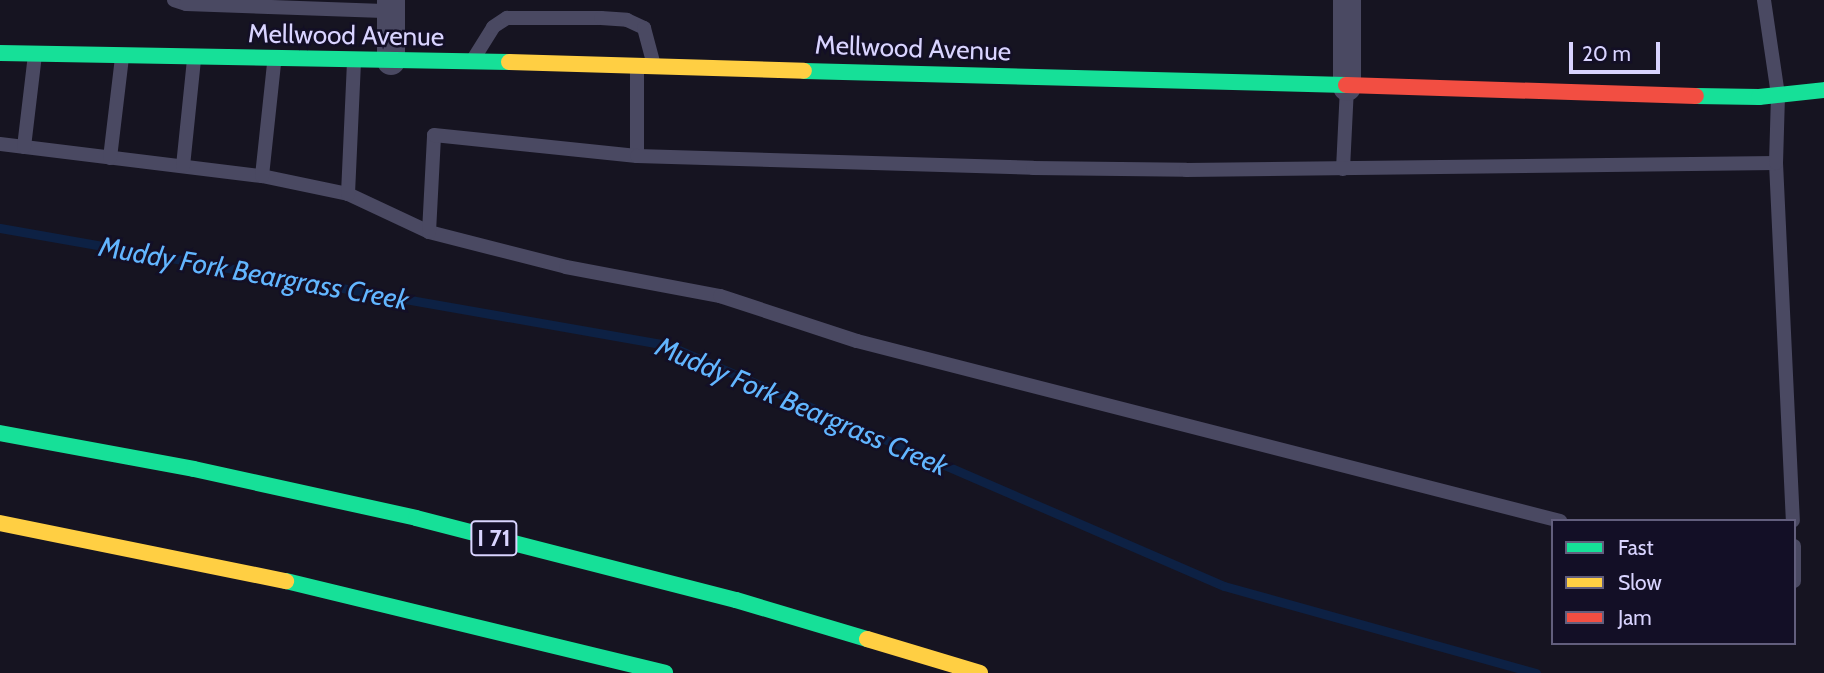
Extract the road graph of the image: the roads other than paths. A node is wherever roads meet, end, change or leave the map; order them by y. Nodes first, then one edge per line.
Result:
1 (174, 0) edge
2 (1347, 0) edge
3 (1764, 0) edge
4 (391, 5) edge
5 (0, 53) edge
6 (35, 54) junction
7 (122, 56) junction
8 (194, 58) junction
9 (275, 60) junction
10 (355, 61) junction
11 (391, 61) junction
12 (472, 61) junction
13 (637, 65) junction
14 (654, 66) junction
15 (1348, 87) junction
16 (1824, 90) edge
17 (1778, 95) junction
18 (0, 144) edge
19 (24, 147) junction
20 (637, 156) junction
21 (110, 158) junction
22 (1776, 163) junction
23 (183, 166) junction
24 (1343, 169) junction
25 (262, 176) junction
26 (348, 194) junction
27 (429, 232) junction
28 (0, 433) edge
29 (1552, 519) edge
30 (1793, 519) edge
31 (0, 523) edge
32 (665, 673) edge
33 (980, 673) edge

1 - 4 lane
2 - 15 street
3 - 17 lane
4 - 11 street
5 - 6 main road, Mellwood Avenue
6 - 7 main road, Mellwood Avenue
6 - 19 lane
7 - 8 main road, Mellwood Avenue
7 - 21 lane
8 - 9 main road, Mellwood Avenue
8 - 23 lane
9 - 10 main road, Mellwood Avenue
9 - 25 lane
10 - 11 main road, Mellwood Avenue
10 - 26 lane
11 - 12 main road, Mellwood Avenue
12 - 13 main road, Mellwood Avenue
12 - 14 lane
13 - 14 main road, Mellwood Avenue
13 - 20 lane
14 - 15 main road, Mellwood Avenue
15 - 17 main road, Mellwood Avenue
15 - 24 lane
16 - 17 main road, Mellwood Avenue
17 - 22 lane
18 - 19 lane
19 - 21 lane
20 - 24 lane
20 - 27 lane
21 - 23 lane
22 - 24 lane
22 - 30 lane
23 - 25 lane
25 - 26 lane
26 - 27 lane
27 - 29 lane
28 - 33 main road, I 71
31 - 32 main road

